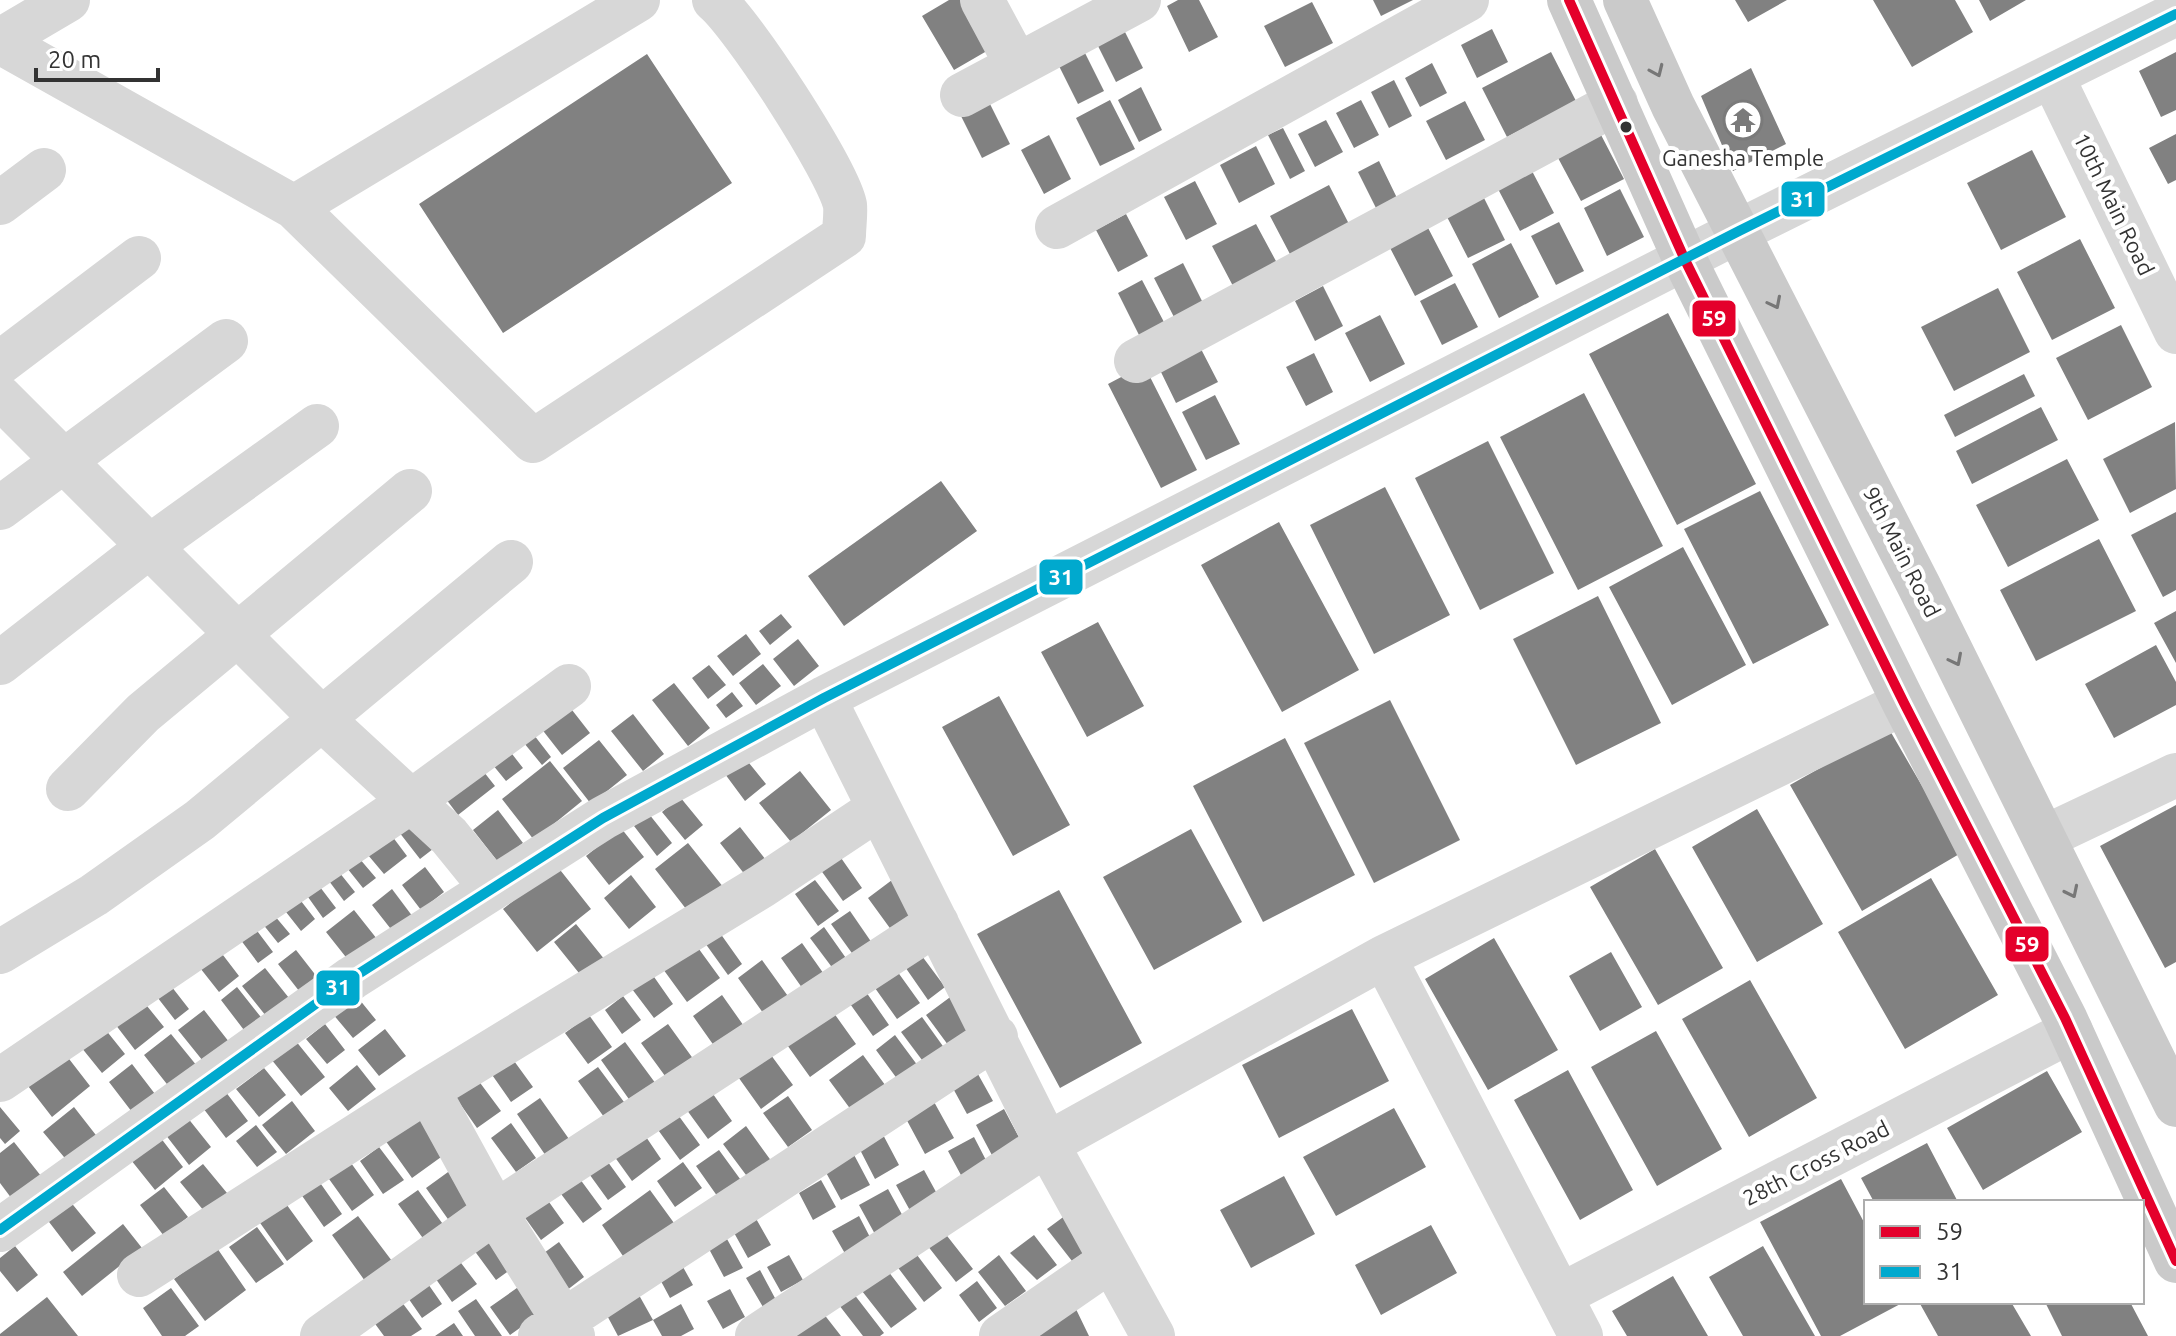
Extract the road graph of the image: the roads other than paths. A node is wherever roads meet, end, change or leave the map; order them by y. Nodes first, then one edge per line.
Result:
1 (68, 0) edge
2 (638, 0) edge
3 (714, 0) edge
4 (982, 0) edge
5 (1139, 0) edge
6 (1467, 0) edge
7 (1569, 0) edge
8 (1625, 0) edge
9 (2176, 14) edge
10 (0, 41) edge
11 (1023, 62) junction
12 (2052, 76) junction
13 (962, 95) dead end
14 (1616, 103) junction
15 (44, 170) dead end
16 (0, 203) edge
17 (294, 207) junction
18 (1057, 227) dead end
19 (1739, 231) junction
20 (139, 258) dead end
21 (1685, 260) junction
22 (2176, 332) edge
23 (226, 341) dead end
24 (1136, 361) dead end
25 (0, 363) edge
26 (0, 397) edge
27 (317, 426) dead end
28 (64, 461) junction
29 (410, 491) dead end
30 (0, 508) edge
31 (150, 546) junction
32 (511, 562) dead end
33 (235, 634) junction
34 (0, 663) edge
35 (569, 686) dead end
36 (824, 698) junction
37 (1904, 703) junction
38 (323, 720) junction
39 (2176, 775) edge
40 (68, 789) dead end
41 (413, 800) junction
42 (879, 808) junction
43 (2045, 837) junction
44 (492, 889) junction
45 (937, 923) junction
46 (0, 952) edge
47 (1384, 957) junction
48 (2071, 1031) junction
49 (996, 1037) junction
50 (0, 1080) edge
51 (428, 1090) junction
52 (2176, 1105) edge
53 (1047, 1144) junction
54 (495, 1212) junction
55 (0, 1230) edge
56 (1111, 1260) junction
57 (2176, 1261) edge
58 (139, 1275) dead end
59 (1561, 1295) junction
60 (559, 1331) edge
61 (322, 1336) edge
62 (757, 1336) edge
63 (1001, 1336) edge
64 (1153, 1336) edge
65 (1581, 1336) edge

1 - 10 street
2 - 17 street
3 - 17 street
4 - 11 street
5 - 11 street
6 - 18 street
7 - 14 main road
8 -> 19 main road, 9th Main Road
9 - 12 street
10 - 17 street
11 - 13 street
12 - 19 street
12 - 22 street, 10th Main Road
14 - 21 main road
14 - 24 street
15 - 16 street
19 - 21 street
19 -> 43 main road, 9th Main Road
20 - 25 street
21 - 36 street
21 - 37 main road
23 - 28 street
26 - 28 street
27 - 31 street
28 - 30 street
28 - 31 street
29 - 33 street
31 - 33 street
31 - 34 street
32 - 38 street
33 - 38 street
33 - 40 street
35 - 41 street
36 - 42 street
36 - 44 street
37 - 47 street
37 - 48 main road
38 - 41 street
38 - 46 street
39 - 43 street
41 - 44 street
41 - 50 street
42 - 45 street
42 - 51 street
43 -> 52 main road, 9th Main Road
44 - 55 street
45 - 49 street
45 - 54 street
47 - 53 street
47 - 59 street
48 - 57 main road
48 - 59 street, 28th Cross Road
49 - 53 street
49 - 60 street
51 - 54 street
51 - 58 street
53 - 56 street
53 - 62 street
54 - 60 street
54 - 61 street
56 - 63 street
56 - 64 street
59 - 65 street

